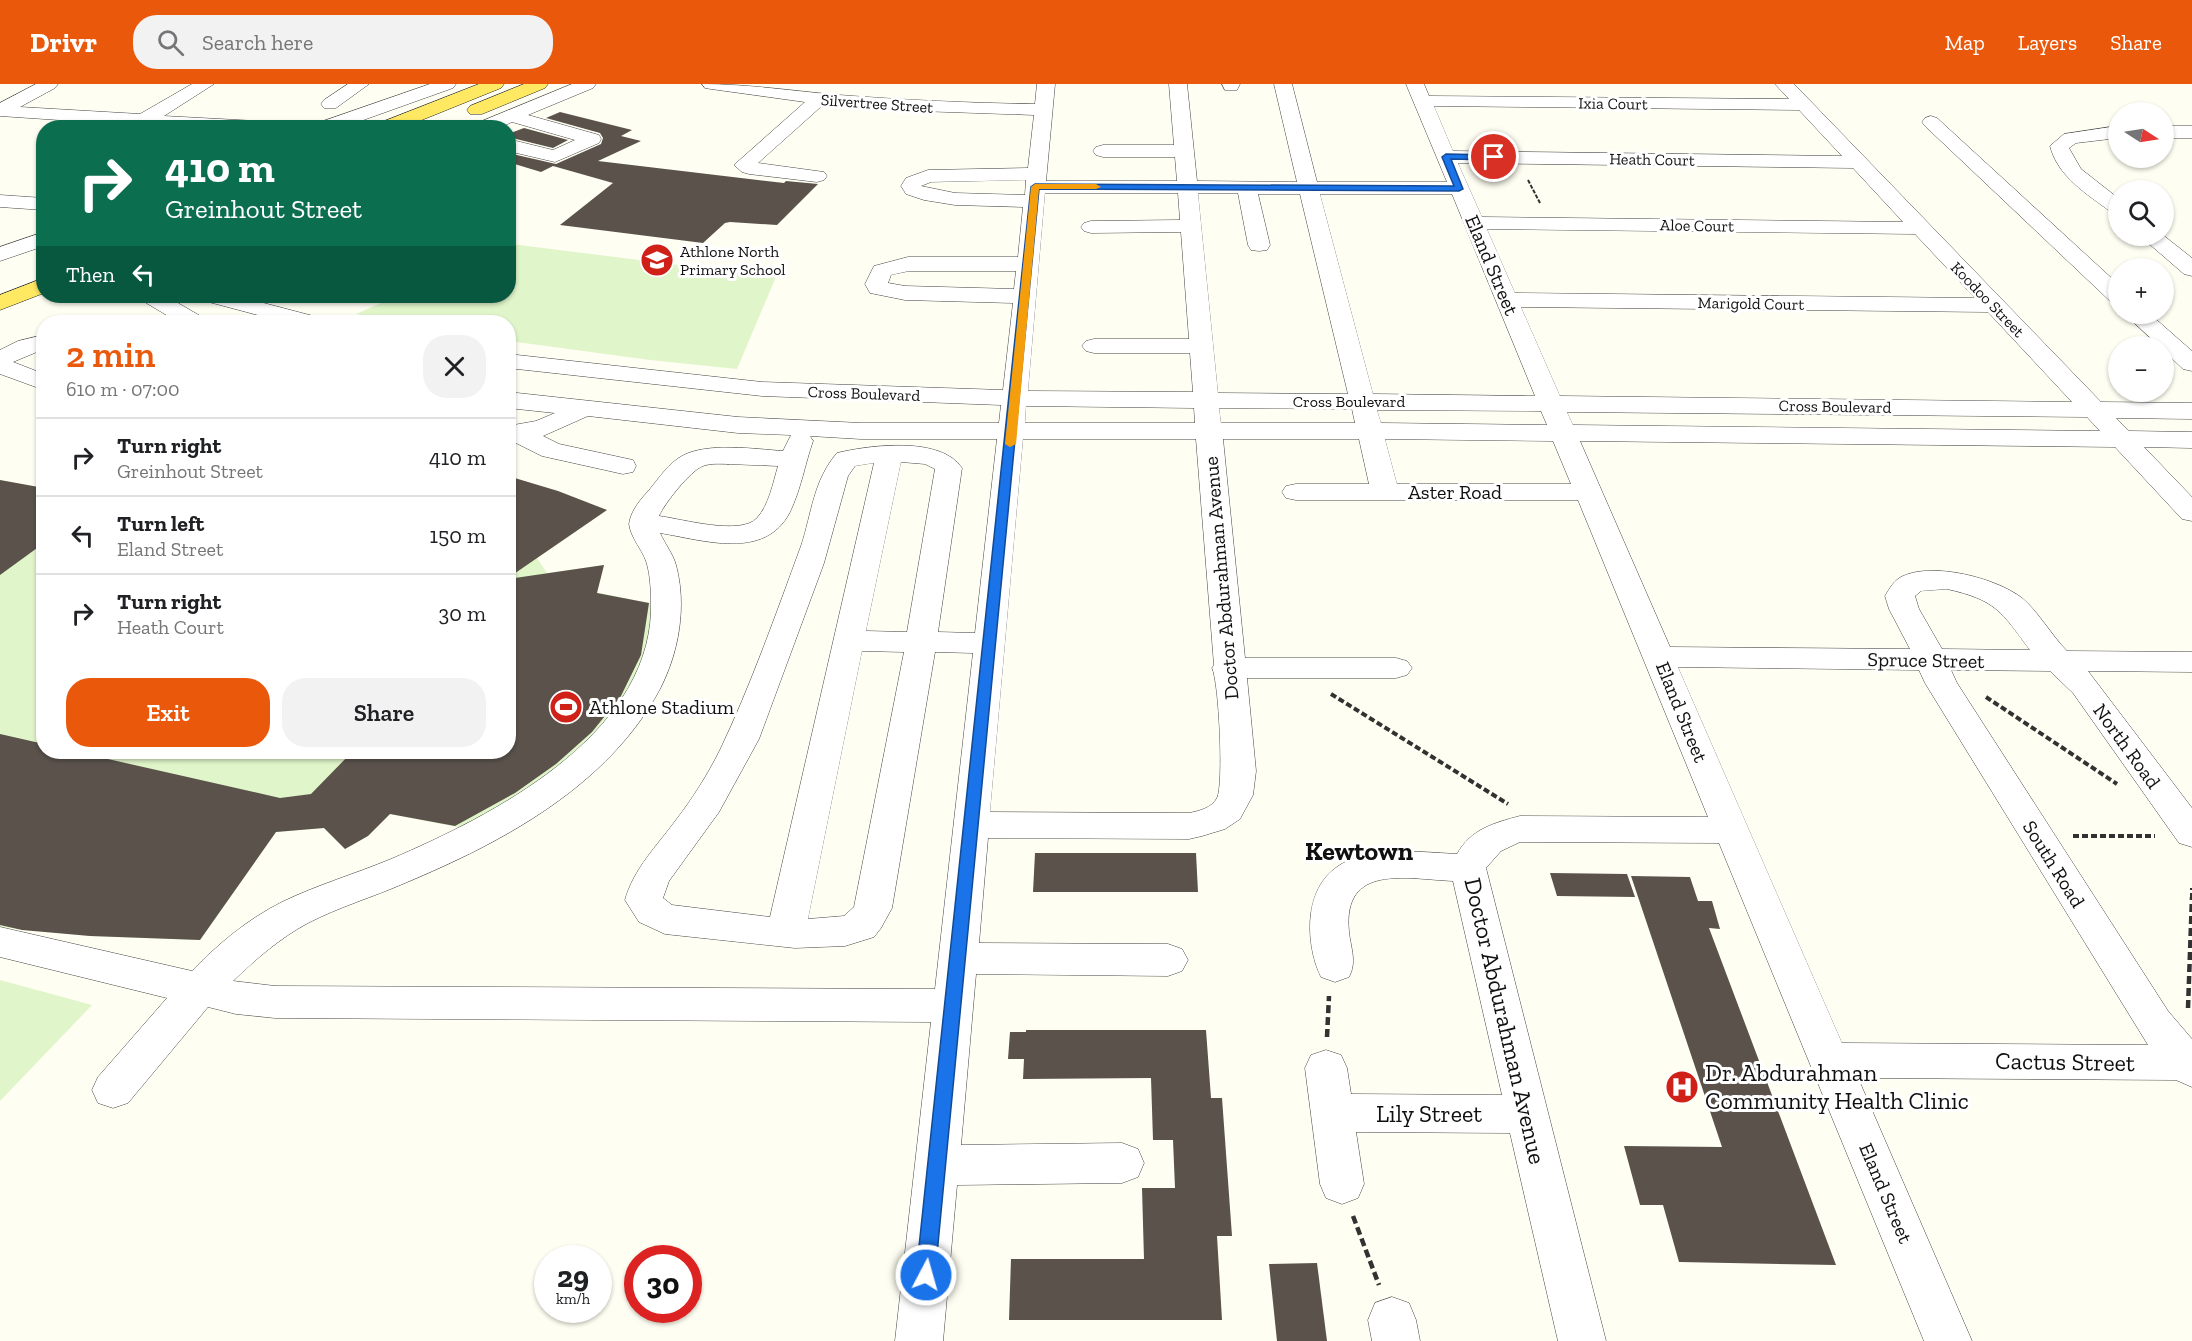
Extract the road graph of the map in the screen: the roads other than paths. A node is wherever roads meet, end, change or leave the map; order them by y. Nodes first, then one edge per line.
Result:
1 (205, 84) edge
2 (360, 84) edge
3 (447, 84) edge
4 (495, 84) edge
5 (539, 84) edge
6 (587, 84) edge
7 (711, 84) edge
8 (1046, 84) edge
9 (1178, 84) edge
10 (1282, 84) edge
11 (1784, 84) edge
12 (47, 85) edge
13 (0, 91) edge
14 (1418, 92) edge
15 (819, 99) junction
16 (330, 104) dead end
17 (1804, 105) junction
18 (0, 110) edge
19 (1044, 110) junction
20 (510, 116) junction
21 (145, 119) junction
22 (153, 120) edge
23 (345, 120) edge
24 (404, 120) edge
25 (452, 120) edge
26 (501, 120) edge
27 (1931, 122) dead end
28 (2174, 132) edge
29 (2192, 132) edge
30 (2108, 133) edge
31 (516, 147) edge
32 (1103, 151) dead end
33 (1183, 151) junction
34 (1446, 157) junction
35 (1858, 162) junction
36 (823, 170) dead end
37 (1186, 187) junction
38 (1247, 187) junction
39 (1310, 187) junction
40 (1035, 188) junction
41 (1459, 189) junction
42 (2108, 199) edge
43 (0, 201) edge
44 (36, 203) edge
45 (1473, 223) junction
46 (1189, 226) junction
47 (1091, 227) dead end
48 (1921, 228) junction
49 (36, 241) edge
50 (1259, 245) dead end
51 (2163, 246) edge
52 (0, 255) edge
53 (1028, 264) junction
54 (36, 267) edge
55 (2192, 269) edge
56 (0, 281) edge
57 (2108, 287) edge
58 (36, 288) edge
59 (1024, 296) junction
60 (1507, 300) junction
61 (0, 303) edge
62 (163, 303) edge
63 (239, 303) edge
64 (247, 305) junction
65 (1994, 305) junction
66 (182, 315) edge
67 (224, 315) edge
68 (283, 315) edge
69 (2148, 324) edge
70 (36, 344) edge
71 (1094, 346) dead end
72 (1200, 346) junction
73 (0, 359) edge
74 (516, 362) edge
75 (2192, 364) edge
76 (0, 365) edge
77 (615, 374) junction
78 (36, 380) edge
79 (820, 392) junction
80 (1014, 398) junction
81 (516, 401) edge
82 (1364, 402) junction
83 (1551, 402) junction
84 (583, 410) junction
85 (2093, 410) junction
86 (2192, 411) edge
87 (1206, 416) junction
88 (804, 428) junction
89 (1012, 430) junction
90 (1371, 431) junction
91 (516, 433) edge
92 (1563, 434) junction
93 (516, 435) edge
94 (2120, 438) junction
95 (2192, 440) edge
96 (889, 455) junction
97 (793, 459) junction
98 (624, 466) dead end
99 (1296, 492) dead end
100 (1385, 492) junction
101 (1587, 492) junction
102 (2192, 513) edge
103 (643, 522) junction
104 (849, 642) junction
105 (921, 643) junction
106 (990, 643) junction
107 (1659, 657) junction
108 (1930, 659) junction
109 (2059, 661) junction
110 (2192, 662) edge
111 (1228, 668) junction
112 (1396, 668) dead end
113 (972, 825) junction
114 (1731, 830) junction
115 (2192, 834) edge
116 (1468, 868) junction
117 (786, 933) junction
118 (0, 942) edge
119 (958, 958) junction
120 (1168, 960) dead end
121 (1335, 966) road end
122 (201, 990) junction
123 (953, 1006) junction
124 (1830, 1060) junction
125 (2190, 1065) edge
126 (1326, 1068) road end
127 (113, 1090) dead end
128 (1332, 1113) junction
129 (1526, 1114) junction
130 (1122, 1163) dead end
131 (937, 1165) junction
132 (1342, 1184) road end
133 (919, 1341) edge
134 (1582, 1341) edge
135 (1948, 1341) edge

1 - 21 street
2 - 16 street
3 - 23 street
4 - 24 main road
5 - 25 main road
6 - 20 street
7 - 15 street, Silvertree Street
8 - 19 street
9 - 33 street, Doctor Abdurahman Avenue
10 - 39 street
11 - 17 street, Koodoo Street
12 - 13 street
12 - 18 street
14 - 17 street, Ixia Court
14 - 34 street, Eland Street
15 - 19 street, Silvertree Street
15 - 36 street
17 - 35 street, Koodoo Street
18 - 21 street
19 - 40 street
20 - 26 street
20 - 31 street
21 - 22 street
27 - 57 street
28 - 29 street
30 - 42 street
32 - 33 street
33 - 37 street, Doctor Abdurahman Avenue
34 - 35 street, Heath Court
34 - 41 street, Eland Street
35 - 48 street, Koodoo Street
37 - 38 street
37 - 40 street
37 - 46 street, Doctor Abdurahman Avenue
38 - 39 street
38 - 50 street
39 - 41 street
39 - 82 street
40 - 40 street
40 - 53 street
41 - 45 street, Eland Street
43 - 44 street
45 - 48 street, Aloe Court
45 - 60 street, Eland Street
46 - 47 street
46 - 72 street, Doctor Abdurahman Avenue
48 - 65 street, Koodoo Street
49 - 52 street
51 - 55 street
53 - 59 street
53 - 59 street
54 - 56 main road
58 - 61 main road
59 - 80 street
60 - 65 street, Marigold Court
60 - 83 street, Eland Street
62 - 66 street
63 - 64 street
64 - 67 street
64 - 68 street
65 - 85 street, Koodoo Street
69 - 75 street
70 - 73 street
71 - 72 street
72 - 87 street, Doctor Abdurahman Avenue
74 - 77 street, Cross Boulevard
76 - 78 street
77 - 79 street, Cross Boulevard
77 - 84 street
79 - 80 street, Cross Boulevard
79 - 88 street
80 - 87 street, Cross Boulevard
80 - 89 street
81 - 84 street, Cross Boulevard
82 - 83 street, Cross Boulevard
82 - 87 street, Cross Boulevard
82 - 90 street, Aster Road
83 - 85 street, Cross Boulevard
83 - 92 street, Eland Street
84 - 88 street, Cross Boulevard
84 - 91 street
85 - 86 street, Cross Boulevard
85 - 94 street, Koodoo Street
87 - 89 street, Cross Boulevard
87 - 90 street, Cross Boulevard
87 - 111 street, Doctor Abdurahman Avenue
88 - 89 street, Cross Boulevard
88 - 97 street
89 - 106 street
90 - 92 street, Cross Boulevard
90 - 100 street, Aster Road
92 - 94 street, Cross Boulevard
92 - 101 street, Eland Street
93 - 98 street
94 - 95 street, Cross Boulevard
94 - 102 street, Koodoo Street
96 - 104 street
96 - 105 street
96 - 117 street
97 - 103 street
97 - 103 street
99 - 100 street
100 - 101 street, Aster Road
101 - 107 street, Eland Street
103 - 122 street
104 - 105 street
104 - 117 street
105 - 106 street
105 - 117 street
106 - 113 street
107 - 108 street, Spruce Street
107 - 114 street, Eland Street
108 - 109 street, Spruce Street
108 - 109 street, South Road
108 - 125 street, South Road
109 - 110 street, Spruce Street
109 - 115 street, North Road
111 - 112 street
111 - 113 street, Doctor Abdurahman Avenue
113 - 119 street
114 - 116 street, Doctor Abdurahman Avenue
114 - 124 street, Eland Street
116 - 121 street
116 - 129 street, Doctor Abdurahman Avenue
118 - 122 street
119 - 120 street
119 - 123 street
122 - 123 street
122 - 127 street
123 - 131 street
124 - 125 street, Cactus Street
124 - 135 street, Eland Street
126 - 128 street
128 - 129 street, Lily Street
128 - 132 street
129 - 134 street, Doctor Abdurahman Avenue
130 - 131 street
131 - 133 street

